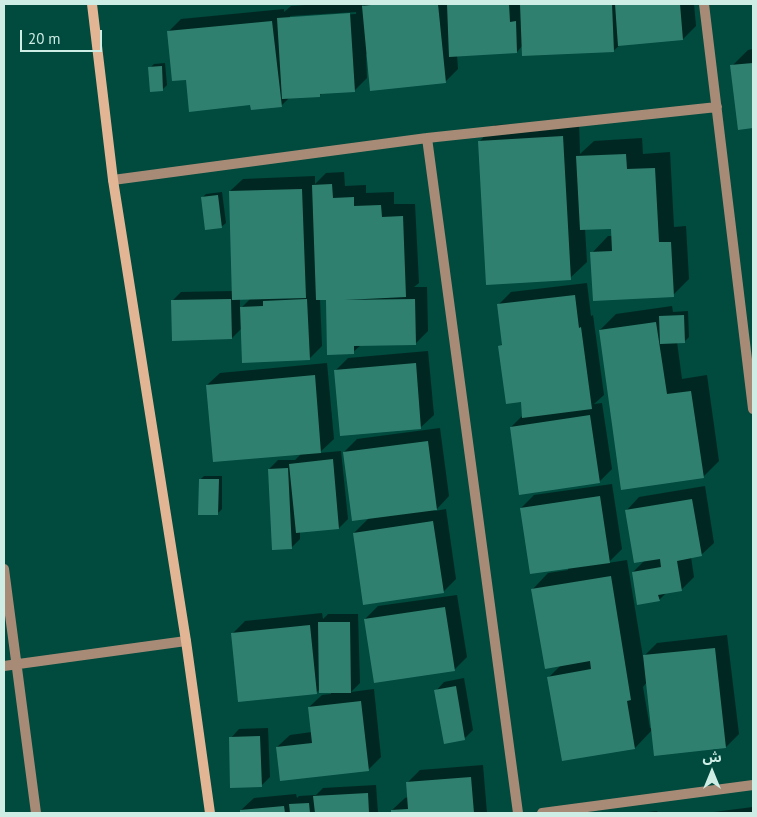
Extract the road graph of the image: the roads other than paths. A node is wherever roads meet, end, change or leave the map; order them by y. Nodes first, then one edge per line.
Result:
1 (92, 4) edge
2 (704, 4) edge
3 (717, 107) junction
4 (427, 138) junction
5 (113, 180) junction
6 (753, 409) edge
7 (4, 569) edge
8 (7, 614) edge
9 (186, 641) junction
10 (16, 665) junction
11 (4, 666) edge
12 (753, 785) edge
13 (36, 813) edge
14 (210, 813) edge
15 (518, 813) edge
16 (542, 813) edge

1 - 5 street
2 - 3 street
3 - 4 street
3 - 6 street
4 - 5 street
4 - 15 street
5 - 9 street
7 - 8 street
8 - 10 street
9 - 10 street
9 - 14 street
10 - 11 street
10 - 13 street
12 - 16 street

